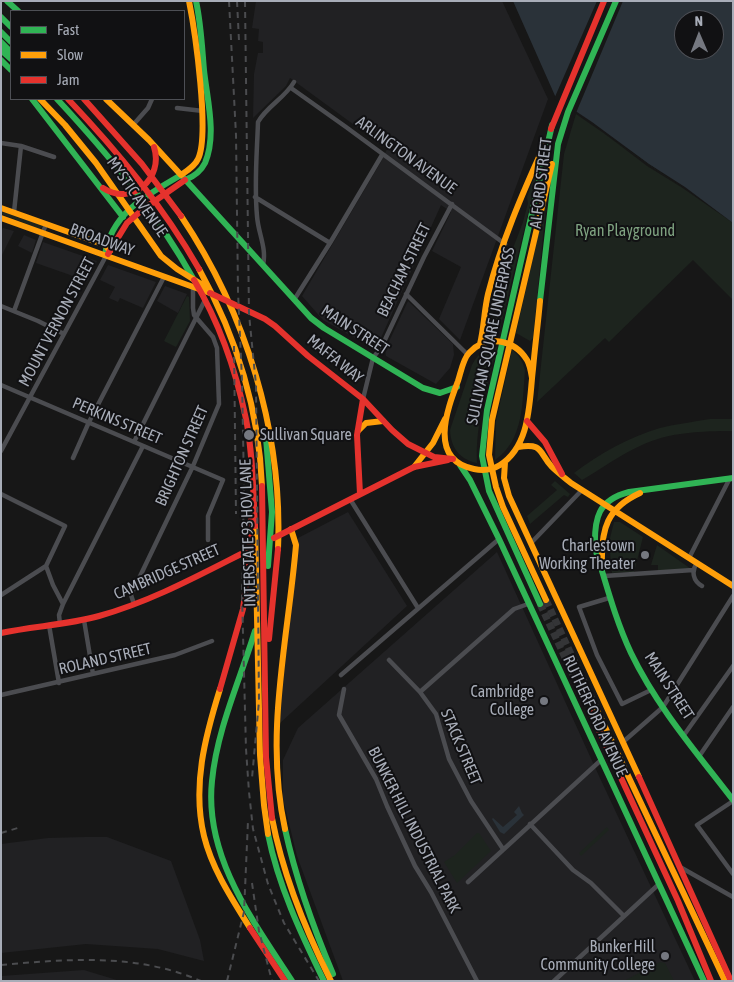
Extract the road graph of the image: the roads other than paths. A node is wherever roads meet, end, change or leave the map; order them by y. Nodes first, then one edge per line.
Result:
1 (7, 1) edge
2 (190, 1) edge
3 (196, 1) edge
4 (604, 1) edge
5 (616, 1) edge
6 (17, 10) edge
7 (1, 17) edge
8 (10, 26) edge
9 (1, 32) edge
10 (10, 41) edge
11 (1, 42) edge
12 (10, 51) edge
13 (1, 60) edge
14 (10, 69) edge
15 (294, 82) dead end
16 (290, 88) junction
17 (33, 100) edge
18 (41, 100) edge
19 (57, 100) edge
20 (69, 100) edge
21 (85, 100) edge
22 (107, 100) edge
23 (152, 100) edge
24 (177, 108) dead end
25 (205, 111) junction
26 (133, 125) junction
27 (552, 125) junction
28 (150, 140) junction
29 (1, 144) edge
30 (558, 144) junction
31 (21, 146) junction
32 (382, 155) junction
33 (54, 157) dead end
34 (183, 177) junction
35 (98, 184) junction
36 (255, 197) junction
37 (452, 204) junction
38 (1, 208) edge
39 (14, 212) junction
40 (123, 217) junction
41 (1, 218) edge
42 (130, 220) junction
43 (46, 224) junction
44 (42, 233) junction
45 (330, 243) junction
46 (505, 244) junction
47 (105, 245) junction
48 (107, 254) junction
49 (263, 266) junction
50 (164, 277) junction
51 (193, 287) junction
52 (211, 293) junction
53 (406, 294) junction
54 (223, 298) junction
55 (294, 300) junction
56 (1, 306) edge
57 (14, 311) junction
58 (196, 319) junction
59 (64, 334) junction
60 (480, 344) junction
61 (467, 354) junction
62 (373, 358) junction
63 (532, 378) junction
64 (1, 385) edge
65 (457, 387) junction
66 (31, 398) junction
67 (363, 399) junction
68 (262, 401) junction
69 (448, 412) junction
70 (383, 420) junction
71 (527, 421) junction
72 (89, 422) junction
73 (358, 431) junction
74 (134, 442) junction
75 (143, 446) junction
76 (518, 447) junction
77 (1, 451) edge
78 (425, 454) junction
79 (73, 458) dead end
80 (453, 459) junction
81 (503, 464) junction
82 (460, 465) junction
83 (193, 466) junction
84 (414, 467) junction
85 (564, 477) junction
86 (732, 478) edge
87 (253, 480) junction
88 (582, 490) junction
89 (651, 490) junction
90 (1, 494) edge
91 (360, 494) junction
92 (350, 499) junction
93 (604, 504) junction
94 (614, 509) junction
95 (288, 531) junction
96 (499, 539) junction
97 (208, 540) dead end
98 (529, 544) junction
99 (689, 558) junction
100 (509, 561) junction
101 (696, 563) junction
102 (46, 566) junction
103 (693, 570) junction
104 (604, 576) junction
105 (702, 586) dead end
106 (733, 586) edge
107 (1, 595) edge
108 (733, 596) edge
109 (610, 598) junction
110 (546, 600) tunnel mouth
111 (63, 604) junction
112 (134, 604) junction
113 (528, 604) junction
114 (540, 604) tunnel mouth
115 (418, 608) junction
116 (84, 620) junction
117 (60, 624) junction
118 (49, 625) junction
119 (1, 633) edge
120 (212, 640) dead end
121 (389, 660) dead end
122 (733, 666) edge
123 (93, 674) junction
124 (341, 675) dead end
125 (59, 683) junction
126 (344, 689) dead end
127 (651, 690) junction
128 (420, 692) junction
129 (1, 695) edge
130 (663, 707) junction
131 (733, 708) edge
132 (684, 735) junction
133 (623, 742) junction
134 (700, 755) junction
135 (600, 761) junction
136 (733, 801) edge
137 (530, 824) junction
138 (503, 849) junction
139 (680, 867) junction
140 (733, 874) edge
141 (468, 882) dead end
142 (659, 884) junction
143 (733, 897) edge
144 (624, 916) junction
145 (285, 981) edge
146 (292, 981) edge
147 (325, 981) edge
148 (331, 981) edge
149 (336, 981) edge
150 (477, 981) edge
151 (554, 981) edge
152 (704, 981) edge
153 (711, 981) edge
154 (725, 981) edge
155 (731, 981) edge

1 - 6 main road
2 - 25 main road
3 - 25 main road
4 - 27 main road, ALFORD STREET
5 - 30 main road, ALFORD STREET
7 - 8 main road
9 - 10 main road
11 - 12 main road
13 - 14 main road
15 - 16 street
16 - 32 street, ARLINGTON AVENUE
16 - 36 street
17 - 35 main road
18 - 54 main road, MYSTIC AVENUE
19 - 87 main road
20 - 148 main road, INTERSTATE 93 HOV LANE
21 - 68 main road
22 - 26 main road
23 - 26 street
24 - 25 street
25 - 34 main road
26 - 28 main road
27 - 46 main road, ALFORD STREET
27 - 114 main road, SULLIVAN SQUARE UNDERPASS
28 - 34 main road
28 - 35 main road
29 - 31 street
30 - 63 main road, ALFORD STREET
30 - 110 main road, SULLIVAN SQUARE UNDERPASS
31 - 33 street
31 - 39 street
32 - 37 street, ARLINGTON AVENUE
32 - 45 street
34 - 40 main road
34 - 42 main road
34 - 49 main road, MAIN STREET
35 - 40 main road
36 - 45 street
36 - 49 street
37 - 46 street, ARLINGTON AVENUE
37 - 53 street, BEACHAM STREET
38 - 39 main road, BROADWAY
39 - 43 main road, BROADWAY
40 - 42 main road
40 - 47 main road
41 - 44 main road, BROADWAY
42 - 48 main road
43 - 44 street
43 - 47 main road, BROADWAY
44 - 48 main road, BROADWAY
44 - 57 street
45 - 55 street
46 - 60 main road, ALFORD STREET
47 - 48 main road, BROADWAY
48 - 50 main road, BROADWAY
48 - 59 street, MOUNT VERNON STREET
49 - 55 main road, MAIN STREET
50 - 51 main road, BROADWAY
50 - 72 street
51 - 52 main road, MAFFA WAY
51 - 58 street
52 - 54 main road, MAFFA WAY
52 - 58 street
53 - 61 street
53 - 62 street, BEACHAM STREET
54 - 67 main road, MAFFA WAY
55 - 62 main road, MAIN STREET
56 - 57 street
57 - 59 street
58 - 74 street
58 - 83 street, BRIGHTON STREET
59 - 66 street, MOUNT VERNON STREET
60 - 61 main road, ALFORD STREET
60 - 63 main road, ALFORD STREET
61 - 65 main road
62 - 65 main road, MAIN STREET
62 - 67 street, BEACHAM STREET
63 - 71 main road, ALFORD STREET
64 - 66 street, PERKINS STREET
65 - 69 main road
66 - 72 street, PERKINS STREET
66 - 77 street, MOUNT VERNON STREET
67 - 70 main road, MAFFA WAY
67 - 73 main road, BEACHAM STREET
68 - 146 main road
68 - 147 main road
69 - 78 main road, CAMBRIDGE STREET
69 - 80 main road
70 - 73 main road
70 - 78 main road, MAFFA WAY
71 - 76 main road, ALFORD STREET
71 - 85 main road
72 - 74 street, PERKINS STREET
72 - 79 street
73 - 91 main road, BEACHAM STREET
74 - 75 street, PERKINS STREET
75 - 83 street, PERKINS STREET
75 - 111 street
76 - 81 main road, ALFORD STREET
76 - 85 main road
78 - 80 main road, MAFFA WAY
78 - 84 main road, CAMBRIDGE STREET
80 - 82 main road
80 - 84 main road, CAMBRIDGE STREET
81 - 82 main road
81 - 98 main road, RUTHERFORD AVENUE
82 - 96 main road, RUTHERFORD AVENUE
83 - 97 street, PERKINS STREET
83 - 112 street, BRIGHTON STREET
84 - 91 main road, CAMBRIDGE STREET
85 - 88 main road
86 - 89 main road
86 - 99 street
87 - 145 main road
87 - 147 main road
88 - 93 main road
88 - 98 street
89 - 93 main road
89 - 94 main road
90 - 102 street
91 - 92 main road, CAMBRIDGE STREET
92 - 95 main road, CAMBRIDGE STREET
92 - 115 street
93 - 94 main road
93 - 104 main road, MAIN STREET
94 - 99 main road
94 - 104 main road, MAIN STREET
95 - 112 main road, CAMBRIDGE STREET
95 - 149 main road
96 - 100 main road, RUTHERFORD AVENUE
96 - 115 street
98 - 100 main road
98 - 133 main road, RUTHERFORD AVENUE
99 - 101 main road
100 - 113 main road, RUTHERFORD AVENUE
101 - 103 street
101 - 106 main road
102 - 107 street
102 - 111 street
103 - 104 street
103 - 105 street
104 - 109 main road, MAIN STREET
108 - 130 street
109 - 127 main road, MAIN STREET
109 - 127 street
111 - 117 street
112 - 116 main road, CAMBRIDGE STREET
113 - 128 street
113 - 135 main road, RUTHERFORD AVENUE
115 - 124 street
116 - 117 main road, CAMBRIDGE STREET
116 - 123 street
117 - 118 main road, CAMBRIDGE STREET
118 - 119 main road, CAMBRIDGE STREET
118 - 125 street
120 - 123 street, ROLAND STREET
121 - 128 street, STACK STREET
122 - 132 street
123 - 125 street, ROLAND STREET
125 - 129 street, ROLAND STREET
126 - 150 street, BUNKER HILL INDUSTRIAL PARK
127 - 130 main road, MAIN STREET
128 - 138 street, STACK STREET
130 - 132 main road, MAIN STREET
130 - 133 street
131 - 134 street
132 - 134 main road, MAIN STREET
133 - 139 main road, RUTHERFORD AVENUE
134 - 136 main road, MAIN STREET
135 - 137 street
135 - 142 main road, RUTHERFORD AVENUE
136 - 140 street
137 - 138 street
137 - 144 street
138 - 141 street
139 - 143 street
139 - 155 main road, RUTHERFORD AVENUE
142 - 144 street
142 - 152 main road, RUTHERFORD AVENUE
144 - 151 street
153 - 154 main road

